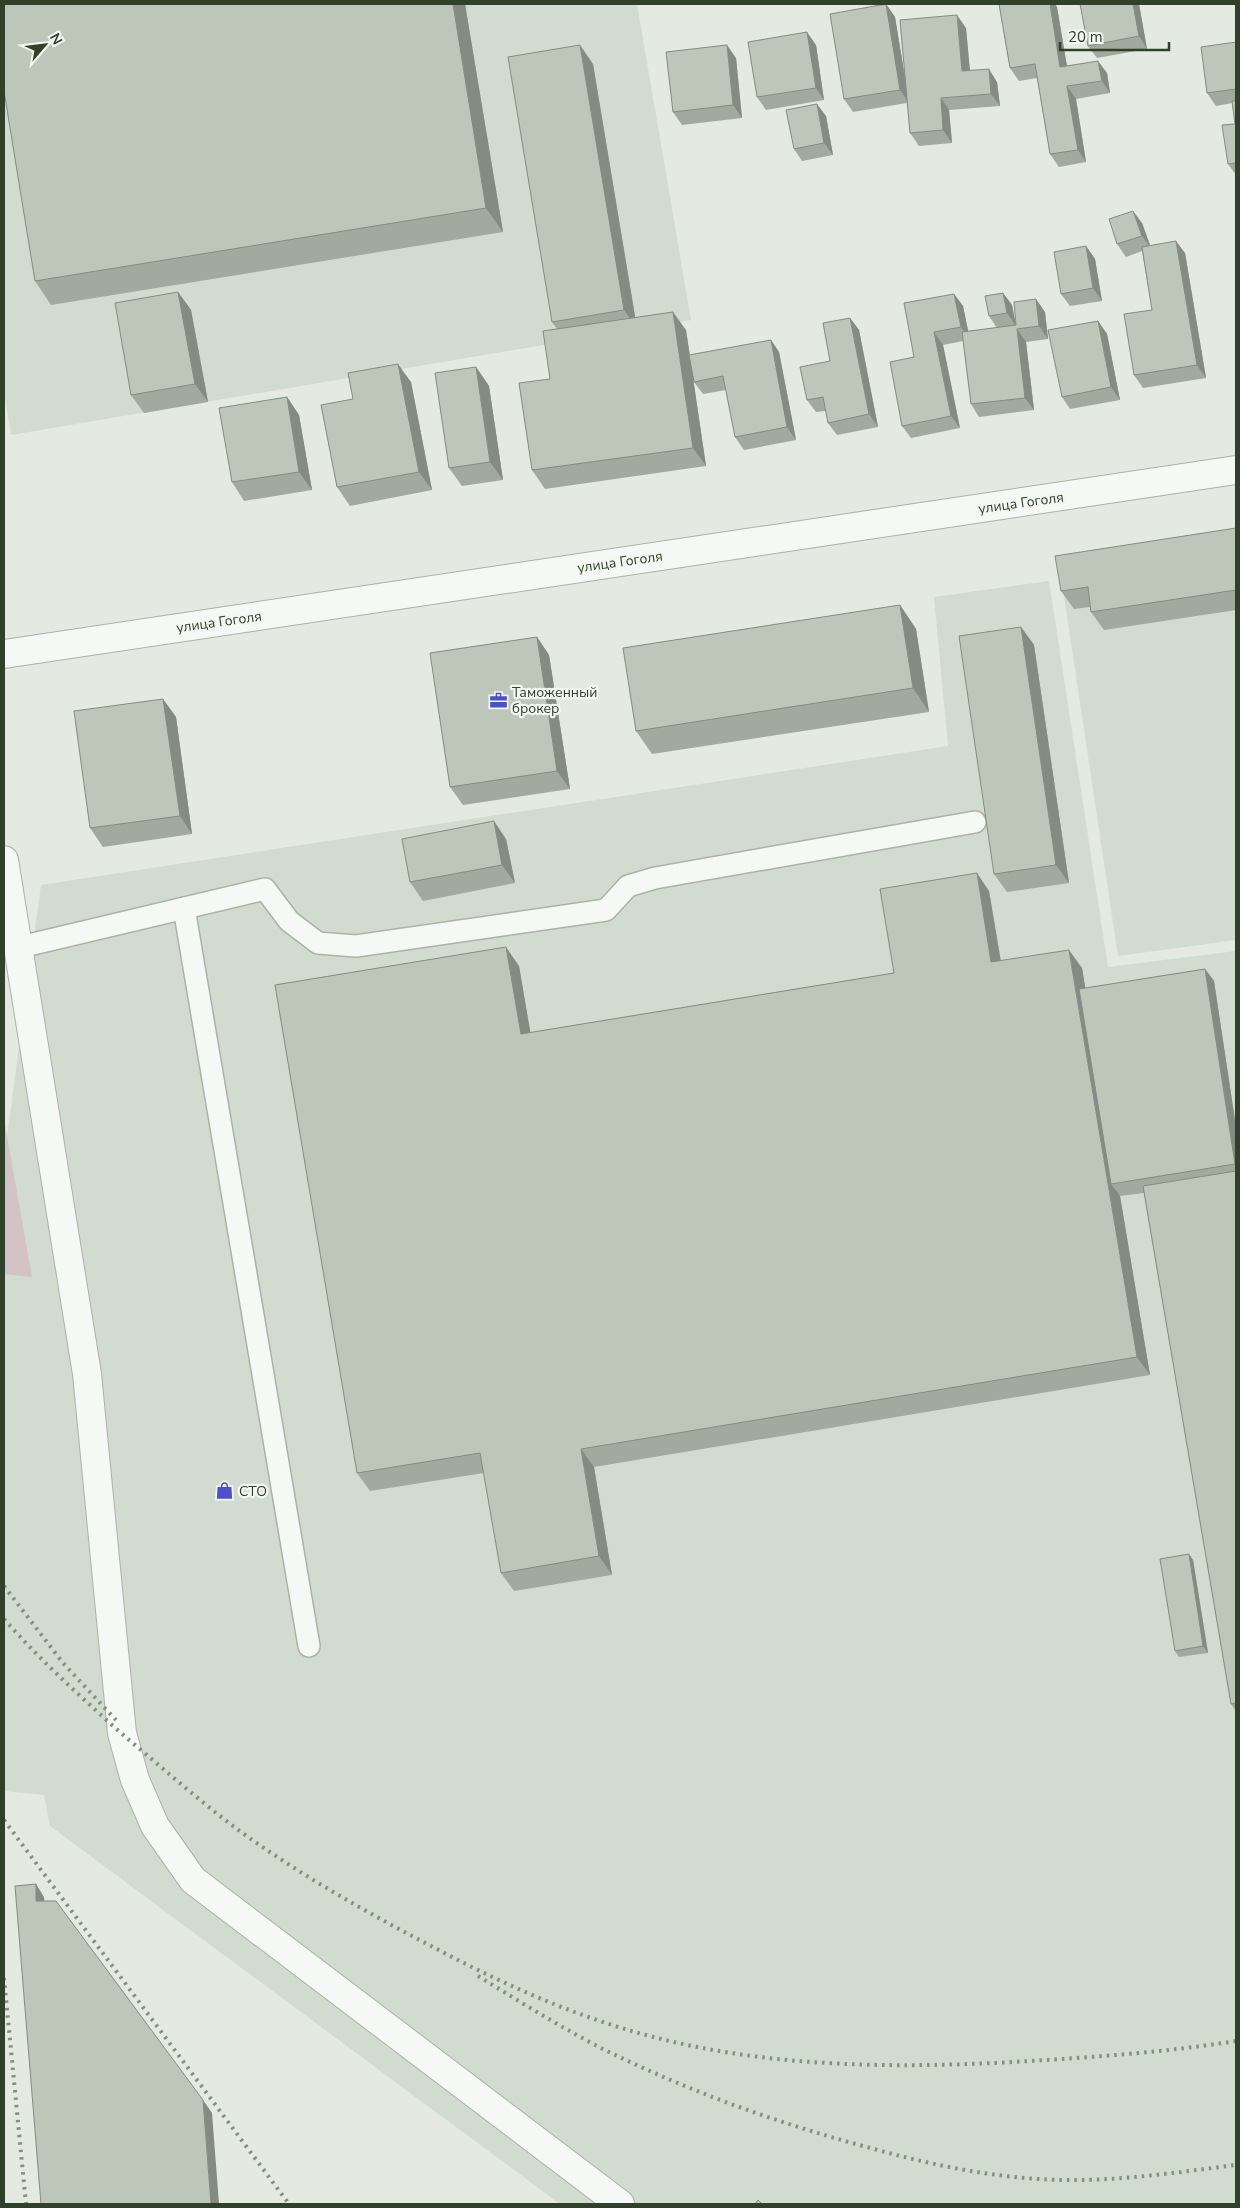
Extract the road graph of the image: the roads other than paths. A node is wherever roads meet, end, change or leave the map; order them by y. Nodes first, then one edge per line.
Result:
1 (1236, 470) edge
2 (4, 654) edge
3 (975, 822) dead end
4 (4, 860) edge
5 (184, 908) junction
6 (16, 948) junction
7 (310, 1646) dead end
8 (620, 2204) edge

1 - 2 street, улица Гоголя
3 - 5 lane
4 - 6 street
5 - 6 lane
5 - 7 lane
6 - 8 street

